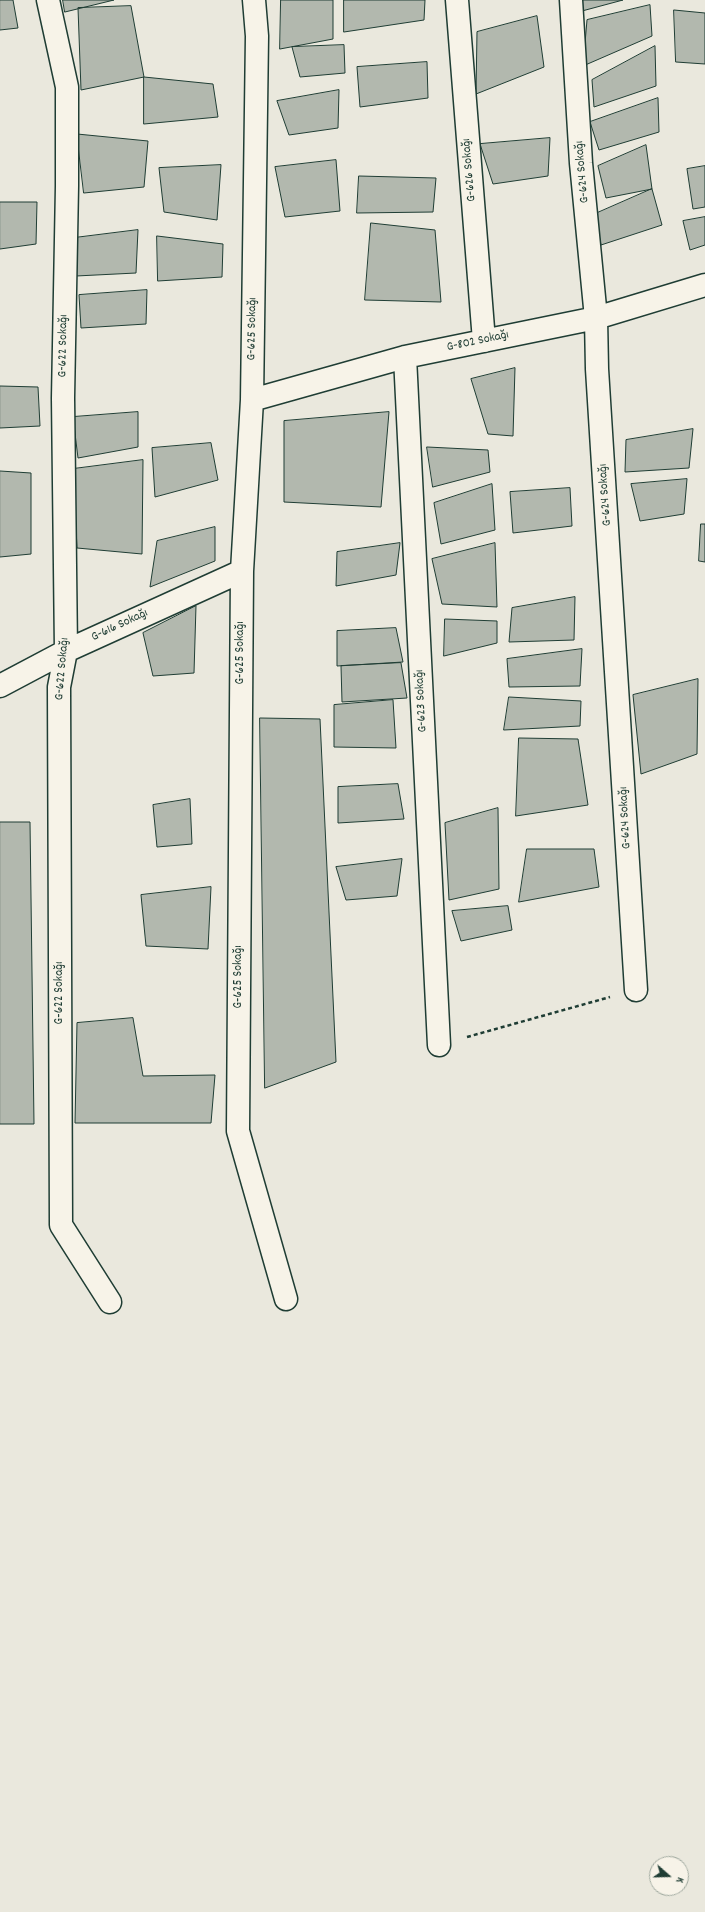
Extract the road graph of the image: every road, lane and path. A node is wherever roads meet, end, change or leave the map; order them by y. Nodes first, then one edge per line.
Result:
1 (48, 0) edge
2 (254, 0) edge
3 (457, 0) edge
4 (571, 0) edge
5 (705, 285) edge
6 (596, 318) junction
7 (484, 341) junction
8 (404, 357) junction
9 (252, 400) junction
10 (242, 571) junction
11 (66, 651) junction
12 (0, 686) edge
13 (636, 990) joint
14 (439, 1045) joint
15 (286, 1300) dead end
16 (110, 1302) dead end

1 - 11 street, G-622 Sokağı
2 - 9 street, G-625 Sokağı
3 - 7 street, G-626 Sokağı
4 - 6 street, G-624 Sokağı
5 - 6 street, G-802 Sokağı
6 - 7 street, G-802 Sokağı
6 - 13 street, G-624 Sokağı
7 - 8 street, G-802 Sokağı
8 - 9 street, G-802 Sokağı
8 - 14 street, G-623 Sokağı
9 - 10 street, G-625 Sokağı
10 - 11 street, G-616 Sokağı
10 - 15 street, G-625 Sokağı
11 - 12 street, G-616 Sokağı
11 - 16 street, G-622 Sokağı
13 - 14 path

